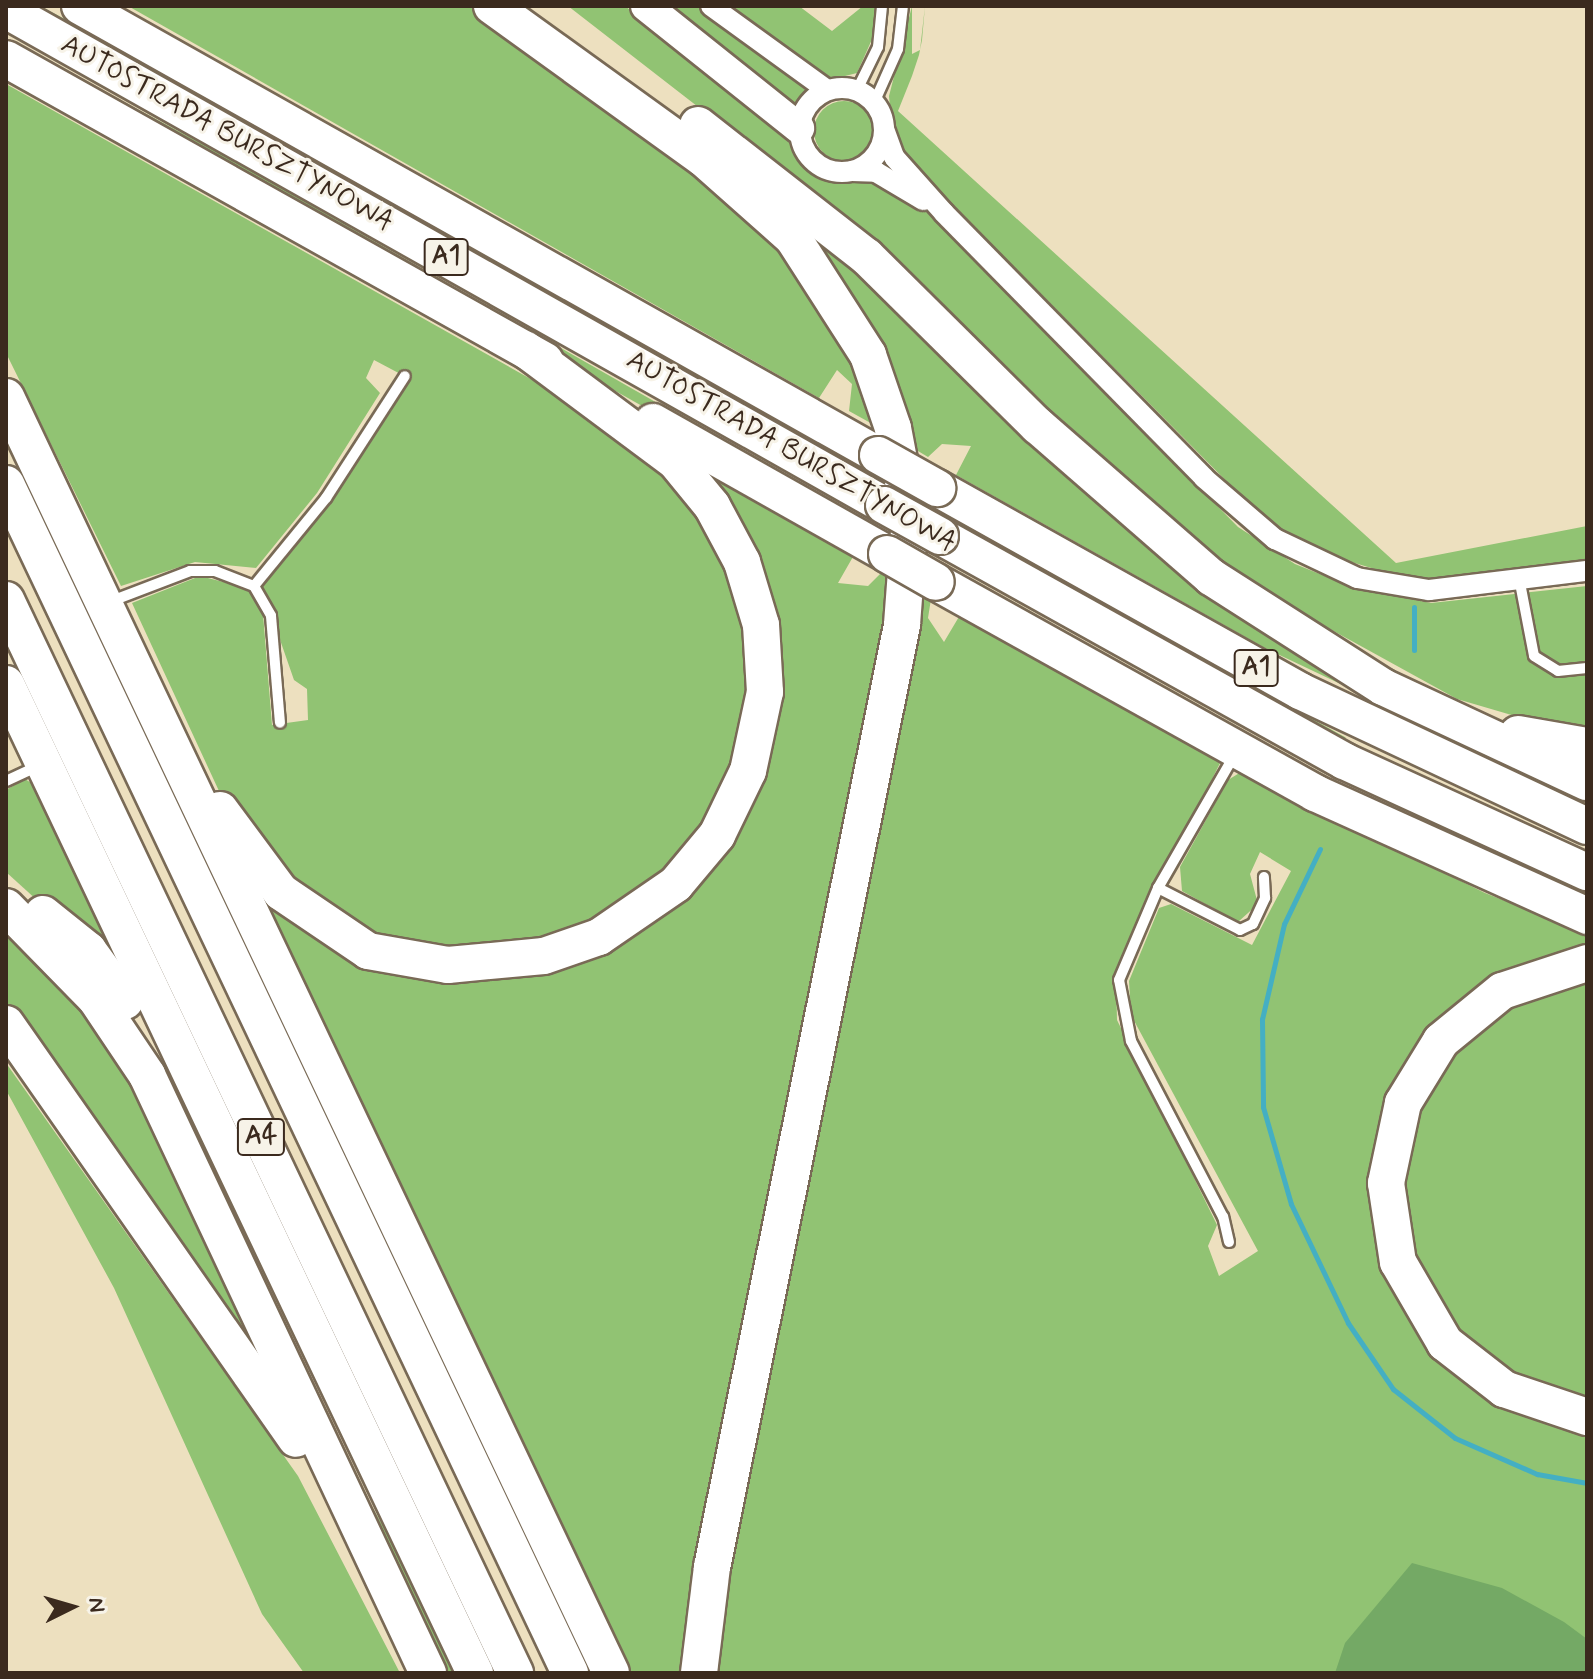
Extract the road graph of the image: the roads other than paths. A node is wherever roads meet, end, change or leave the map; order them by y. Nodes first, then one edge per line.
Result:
1 (80, 6) edge
2 (492, 6) edge
3 (534, 6) edge
4 (646, 6) edge
5 (711, 6) edge
6 (882, 6) edge
7 (903, 6) edge
8 (6, 10) edge
9 (6, 59) edge
10 (827, 90) junction
11 (857, 90) junction
12 (874, 103) junction
13 (799, 128) junction
14 (884, 129) junction
15 (850, 171) junction
16 (944, 213) junction
17 (526, 350) junction
18 (405, 376) dead end
19 (6, 397) edge
20 (6, 484) edge
21 (1587, 571) edge
22 (1520, 583) junction
23 (254, 586) junction
24 (6, 600) edge
25 (104, 604) junction
26 (1587, 668) edge
27 (6, 684) edge
28 (1445, 718) junction
29 (280, 723) dead end
30 (161, 725) junction
31 (1587, 746) edge
32 (1237, 752) junction
33 (44, 763) junction
34 (6, 781) edge
35 (1587, 782) edge
36 (1587, 826) edge
37 (1587, 872) edge
38 (1264, 877) dead end
39 (6, 886) edge
40 (1158, 888) junction
41 (6, 907) edge
42 (1587, 916) edge
43 (1587, 963) edge
44 (6, 1024) edge
45 (267, 1235) junction
46 (1229, 1242) dead end
47 (1587, 1417) edge
48 (375, 1562) junction
49 (428, 1673) edge
50 (475, 1673) edge
51 (515, 1673) edge
52 (570, 1673) edge
53 (611, 1673) edge
54 (699, 1673) edge

1 - 36 highway, AUTOSTRADA BURSZTYNOWA / A1, bridge
2 - 54 highway
3 - 28 highway
4 - 13 main road
5 - 10 street
6 - 11 lane
7 - 12 lane
8 - 37 highway, AUTOSTRADA BURSZTYNOWA / A1, bridge
9 - 17 highway
10 - 11 street
10 - 13 street
11 - 12 street
12 - 14 street
13 - 15 street
14 - 15 street
14 - 16 street
15 - 16 street
16 - 22 street
17 - 30 highway
17 - 32 highway, bridge
18 - 23 lane
19 - 25 highway
20 - 52 highway, A4
21 - 22 street
22 - 26 lane
23 - 25 lane
23 - 29 lane
24 - 51 highway, A4
25 - 30 highway
27 - 33 highway
28 - 31 highway
28 - 35 highway
30 - 53 highway
32 - 40 lane
32 - 42 highway
33 - 34 lane
33 - 45 highway
38 - 40 lane
39 - 45 highway
40 - 46 lane
41 - 48 highway
43 - 47 highway
44 - 48 highway
45 - 50 highway
48 - 49 highway

